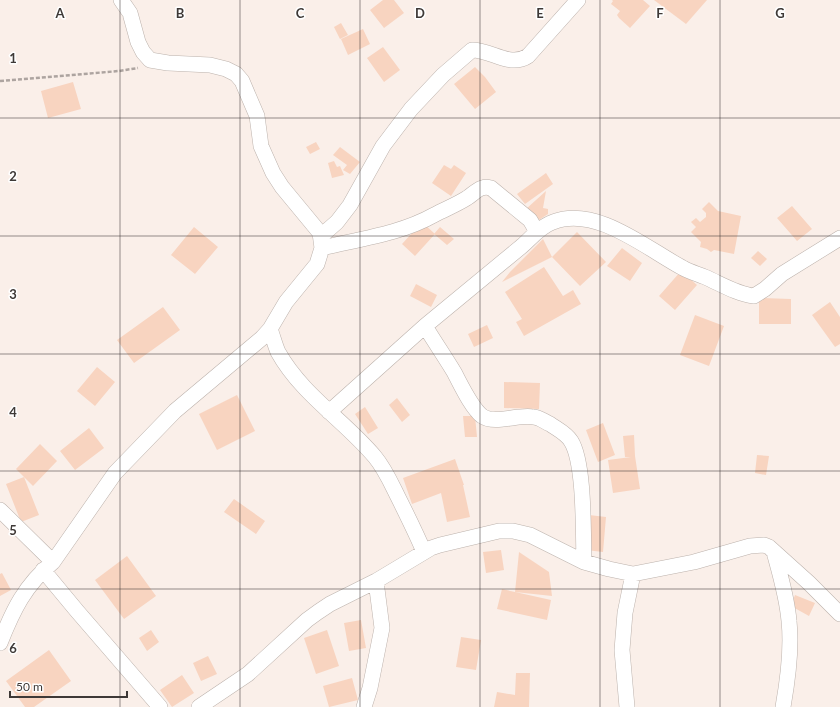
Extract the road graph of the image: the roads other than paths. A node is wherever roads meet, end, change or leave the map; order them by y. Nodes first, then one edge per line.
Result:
1 (121, 0) edge
2 (578, 0) edge
3 (537, 232) junction
4 (840, 238) edge
5 (322, 242) junction
6 (425, 326) junction
7 (270, 329) junction
8 (329, 412) junction
9 (0, 510) edge
10 (424, 552) junction
11 (774, 552) junction
12 (584, 562) junction
13 (48, 566) junction
14 (633, 574) junction
15 (376, 581) junction
16 (840, 614) edge
17 (0, 643) edge
18 (160, 707) edge
19 (199, 707) edge
20 (364, 707) edge
21 (627, 707) edge
22 (783, 707) edge

1 - 5 street
2 - 5 street
3 - 4 street
3 - 5 street
3 - 6 street
5 - 7 street
6 - 8 street
6 - 12 street
7 - 8 street
7 - 13 street
8 - 10 street
9 - 13 street
10 - 12 street
10 - 15 street
11 - 14 street
11 - 16 street
11 - 22 street
12 - 14 street
13 - 17 street
13 - 18 street
14 - 21 street
15 - 19 street
15 - 20 street

